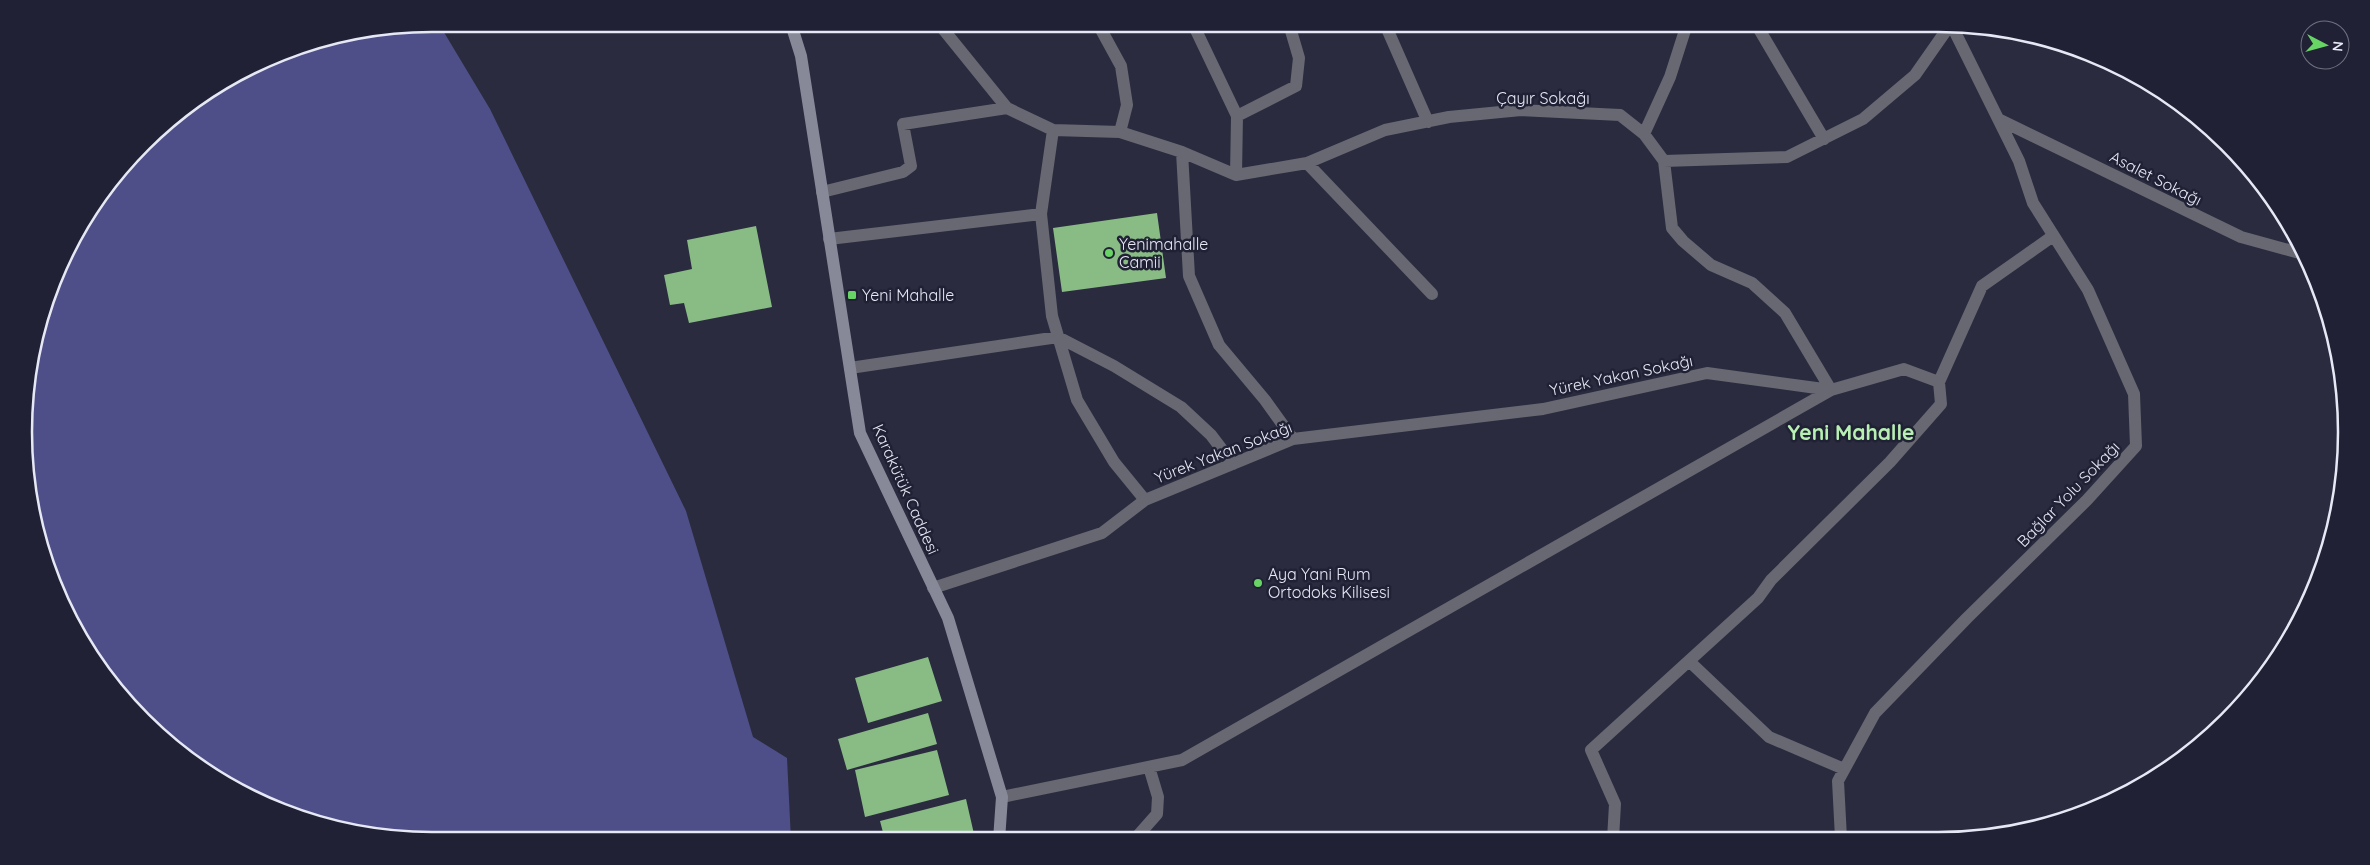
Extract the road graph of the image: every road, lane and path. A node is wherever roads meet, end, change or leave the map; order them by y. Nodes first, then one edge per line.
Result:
1 (793, 32) edge
2 (945, 32) edge
3 (1102, 32) edge
4 (1197, 32) edge
5 (1291, 32) edge
6 (1389, 32) edge
7 (1684, 32) edge
8 (1761, 32) edge
9 (1946, 32) edge
10 (1954, 33) edge
11 (1007, 108) junction
12 (1237, 116) junction
13 (1998, 119) junction
14 (1428, 122) junction
15 (1053, 130) junction
16 (1120, 132) junction
17 (1644, 134) junction
18 (1824, 139) junction
19 (1182, 152) junction
20 (1664, 161) junction
21 (1307, 163) junction
22 (1236, 175) junction
23 (822, 192) junction
24 (1042, 214) junction
25 (2053, 236) junction
26 (829, 239) junction
27 (2294, 251) edge
28 (1432, 294) dead end
29 (1058, 337) junction
30 (850, 368) junction
31 (1940, 382) junction
32 (1831, 390) junction
33 (1293, 439) junction
34 (1234, 464) junction
35 (1144, 500) junction
36 (933, 588) junction
37 (1688, 661) junction
38 (1149, 767) junction
39 (1844, 769) junction
40 (1002, 797) junction
41 (1000, 832) edge
42 (1141, 832) edge
43 (1613, 832) edge
44 (1841, 832) edge

1 - 23 main road, Karakütük Caddesi
2 - 11 street
3 - 16 street
4 - 12 street
5 - 12 street
6 - 14 street
7 - 17 street
8 - 18 street
9 - 18 street
10 - 13 street, Bağlar Yolu Sokağı
11 - 15 street
11 - 23 street
12 - 22 street
13 - 25 street, Bağlar Yolu Sokağı
13 - 27 street, Asalet Sokağı
14 - 17 street, Çayır Sokağı
14 - 21 street, Çayır Sokağı
15 - 16 street
15 - 24 street, Yürek Yakan Sokağı
16 - 19 street
17 - 20 street, Çayır Sokağı
18 - 20 street
19 - 22 street
19 - 33 street
20 - 32 street
21 - 22 street, Çayır Sokağı
21 - 28 street
23 - 26 main road, Karakütük Caddesi
24 - 26 street
24 - 29 street, Yürek Yakan Sokağı
25 - 31 street
25 - 39 street, Bağlar Yolu Sokağı
26 - 30 main road, Karakütük Caddesi
29 - 30 street
29 - 34 street
29 - 35 street, Yürek Yakan Sokağı
30 - 36 main road, Karakütük Caddesi
31 - 32 street
31 - 37 street
32 - 33 street, Yürek Yakan Sokağı
32 - 38 street
33 - 34 street, Yürek Yakan Sokağı
34 - 35 street, Yürek Yakan Sokağı
35 - 36 street
36 - 40 main road, Karakütük Caddesi
37 - 39 street
37 - 43 street
38 - 40 street
38 - 42 street
39 - 44 street, Bağlar Yolu Sokağı
40 - 41 main road, Karakütük Caddesi

